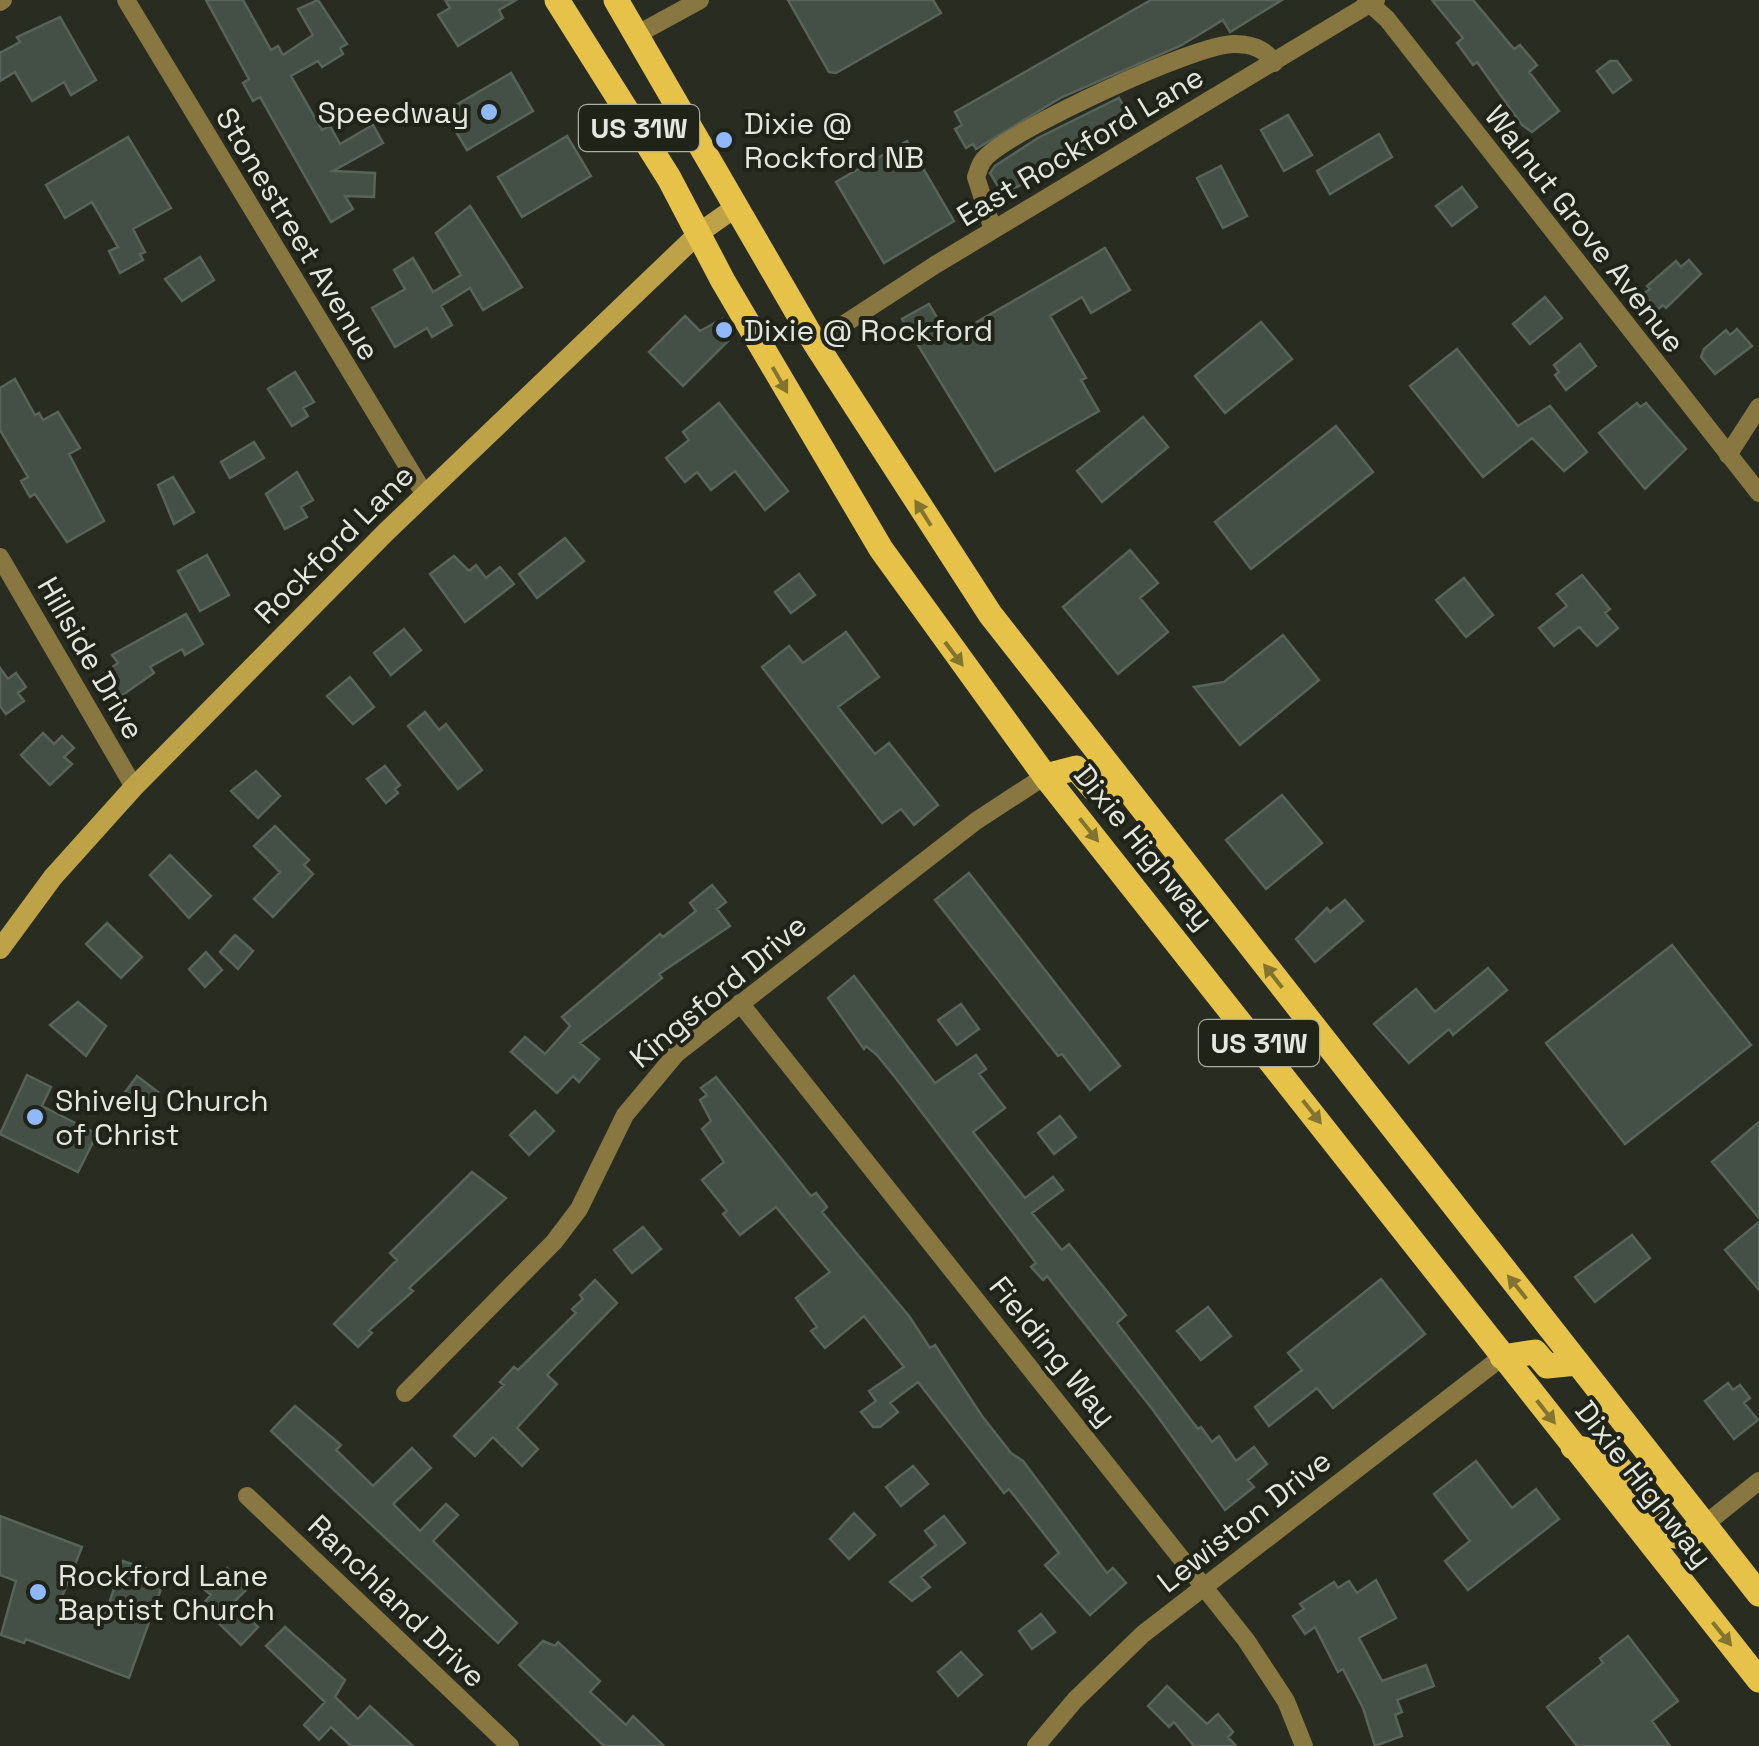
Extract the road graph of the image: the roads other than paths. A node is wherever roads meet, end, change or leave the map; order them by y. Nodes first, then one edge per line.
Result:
1 (126, 0) edge
2 (558, 0) edge
3 (616, 0) edge
4 (700, 0) edge
5 (1371, 1) edge
6 (636, 36) junction
7 (1274, 62) junction
8 (736, 208) junction
9 (994, 230) junction
10 (699, 233) junction
11 (815, 343) junction
12 (1759, 407) edge
13 (1728, 455) junction
14 (1759, 494) edge
15 (425, 495) junction
16 (0, 557) edge
17 (1046, 776) junction
18 (134, 787) junction
19 (1127, 791) junction
20 (0, 949) edge
21 (740, 1003) junction
22 (1502, 1357) junction
23 (1577, 1363) junction
24 (405, 1393) dead end
25 (1572, 1446) junction
26 (1759, 1481) edge
27 (247, 1496) dead end
28 (1704, 1525) junction
29 (1203, 1587) junction
30 (1759, 1594) edge
31 (1759, 1680) edge
32 (510, 1746) edge
33 (1036, 1746) edge
34 (1304, 1746) edge

1 - 15 street, Stonestreet Avenue
2 - 10 main road, Dixie Highway / US 31W
3 - 6 main road, Dixie Highway / US 31W
4 - 6 street
5 - 7 street, East Rockford Lane
5 - 13 street, Walnut Grove Avenue
6 - 8 main road, Dixie Highway / US 31W
7 - 9 street, East Rockford Lane
7 - 9 street
8 - 10 main road, Rockford Lane
8 - 11 main road, Dixie Highway / US 31W
9 - 11 street, East Rockford Lane
10 - 15 main road, Rockford Lane
10 -> 17 main road, Dixie Highway / US 31W
19 -> 11 main road, Dixie Highway / US 31W
12 - 13 street
13 - 14 street, Walnut Grove Avenue
15 - 18 main road, Rockford Lane
16 - 18 street, Hillside Drive
17 - 19 main road
17 - 21 street, Kingsford Drive
17 -> 22 main road, Dixie Highway / US 31W
18 - 20 main road, Rockford Lane
23 -> 19 main road, Dixie Highway / US 31W
21 - 24 street, Kingsford Drive
21 - 29 street, Fielding Way
22 - 23 main road
22 -> 25 main road, Dixie Highway / US 31W
22 - 29 street, Lewiston Drive
23 - 28 main road, Dixie Highway / US 31W
25 - 28 main road
25 -> 31 main road, Dixie Highway / US 31W
26 - 28 street
27 - 32 street, Ranchland Drive
28 - 30 main road, Dixie Highway / US 31W
29 - 33 street, Lewiston Drive
29 - 34 street, Fielding Way

